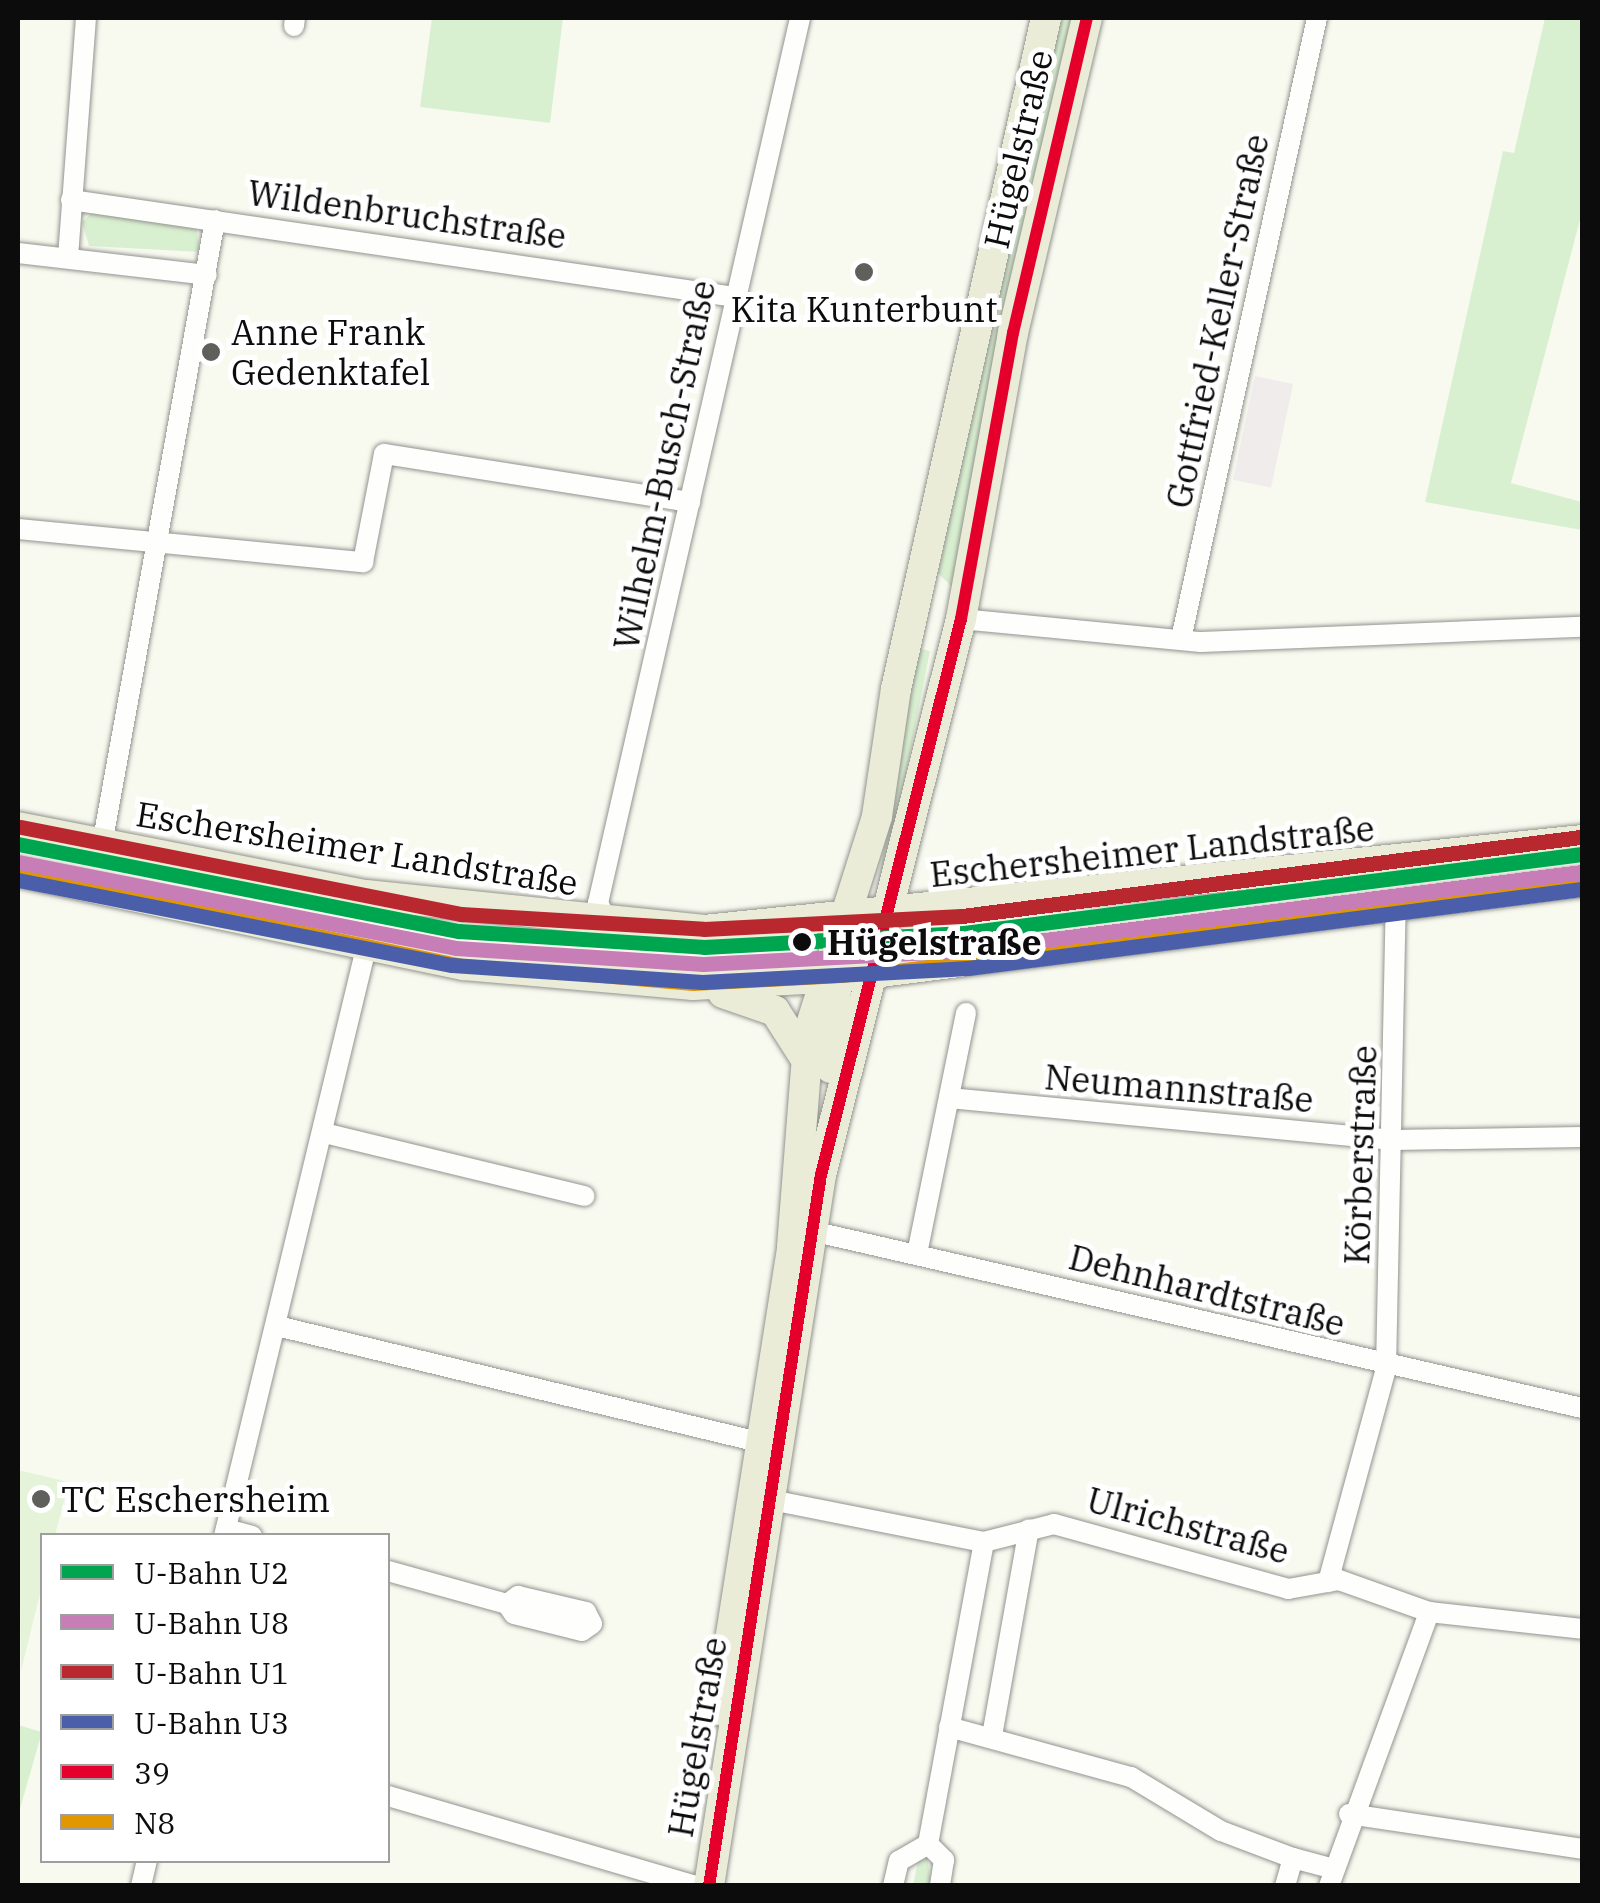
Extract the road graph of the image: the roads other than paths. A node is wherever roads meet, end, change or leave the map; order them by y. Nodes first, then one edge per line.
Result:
1 (86, 18) edge
2 (800, 18) edge
3 (1046, 18) edge
4 (1087, 18) edge
5 (1316, 18) edge
6 (71, 200) junction
7 (216, 220) junction
8 (18, 253) edge
9 (68, 257) junction
10 (207, 275) junction
11 (734, 297) junction
12 (690, 502) junction
13 (18, 529) edge
14 (158, 542) junction
15 (926, 564) junction
16 (961, 619) junction
17 (1582, 627) edge
18 (1181, 638) junction
19 (907, 640) junction
20 (945, 667) junction
21 (877, 816) junction
22 (18, 827) edge
23 (1582, 840) edge
24 (102, 846) junction
25 (18, 872) edge
26 (1582, 882) edge
27 (1396, 902) junction
28 (882, 921) junction
29 (609, 924) junction
30 (837, 933) junction
31 (367, 944) junction
32 (920, 967) junction
33 (846, 977) junction
34 (694, 985) junction
35 (966, 1013) dead end
36 (804, 1058) junction
37 (949, 1098) junction
38 (324, 1132) junction
39 (1582, 1137) edge
40 (1394, 1140) junction
41 (584, 1196) dead end
42 (816, 1232) junction
43 (918, 1249) junction
44 (277, 1326) junction
45 (1386, 1370) junction
46 (1582, 1408) edge
47 (772, 1446) junction
48 (776, 1501) junction
49 (1029, 1529) junction
50 (225, 1532) edge
51 (984, 1542) junction
52 (390, 1572) edge
53 (1328, 1582) junction
54 (507, 1604) dead end
55 (1428, 1612) junction
56 (1582, 1629) edge
57 (948, 1727) junction
58 (992, 1736) junction
59 (390, 1797) edge
60 (1350, 1814) junction
61 (928, 1844) junction
62 (1582, 1849) edge
63 (1293, 1858) junction
64 (1332, 1877) edge
65 (697, 1884) edge
66 (893, 1886) edge
67 (940, 1886) edge
68 (1285, 1886) edge

1 - 6 street
2 - 11 street, Wilhelm-Busch-Straße
3 - 15 main road, Hügelstraße
4 - 16 main road, Hügelstraße
5 - 18 street, Gottfried-Keller-Straße
6 - 7 street, Wildenbruchstraße
6 - 9 street
7 - 10 street
7 - 11 street, Wildenbruchstraße
8 - 9 street
9 - 10 street
10 - 14 street
11 - 12 street, Wilhelm-Busch-Straße
12 - 14 street
12 - 29 street, Wilhelm-Busch-Straße
13 - 14 street
14 - 24 street
15 - 16 main road
15 - 19 main road, Hügelstraße
16 - 18 street
16 - 20 main road, Hügelstraße
17 - 18 street
19 - 20 main road
19 - 21 main road, Hügelstraße
20 - 28 main road, Hügelstraße
21 - 28 main road
21 - 30 main road, Hügelstraße
22 - 24 main road, Eschersheimer Landstraße
23 - 28 main road, Eschersheimer Landstraße
24 - 29 main road, Eschersheimer Landstraße
25 - 31 main road
26 - 27 main road
27 - 32 main road
27 - 40 street, Körberstraße
28 - 30 main road, Eschersheimer Landstraße
28 - 32 main road
28 - 33 main road, Hügelstraße
29 - 30 main road, Eschersheimer Landstraße
30 - 33 main road, Hügelstraße
31 - 34 main road
31 - 38 street
32 - 33 main road
33 - 34 main road
33 - 36 main road, Hügelstraße
33 - 42 main road, Hügelstraße
34 - 36 main road
35 - 37 street
36 - 47 main road, Hügelstraße
37 - 40 street, Neumannstraße
37 - 43 street
38 - 41 street
38 - 44 street
39 - 40 street, Neumannstraße
40 - 45 street, Körberstraße
42 - 43 street, Dehnhardtstraße
42 - 47 main road, Hügelstraße
43 - 45 street, Dehnhardtstraße
44 - 47 street
44 - 50 street
45 - 46 street, Dehnhardtstraße
45 - 53 street, Körberstraße
47 - 48 main road, Hügelstraße
47 - 65 main road, Hügelstraße
48 - 51 street, Ulrichstraße
48 - 65 main road, Hügelstraße
49 - 51 street, Ulrichstraße
49 - 53 street, Ulrichstraße
49 - 58 street
51 - 57 street
52 - 54 street
53 - 55 street, Ulrichstraße
55 - 56 street, Ulrichstraße
55 - 60 street
57 - 58 street
57 - 61 street
58 - 63 street
59 - 65 street
60 - 62 street
60 - 64 street
61 - 66 street
61 - 67 street
63 - 64 street
63 - 68 street

